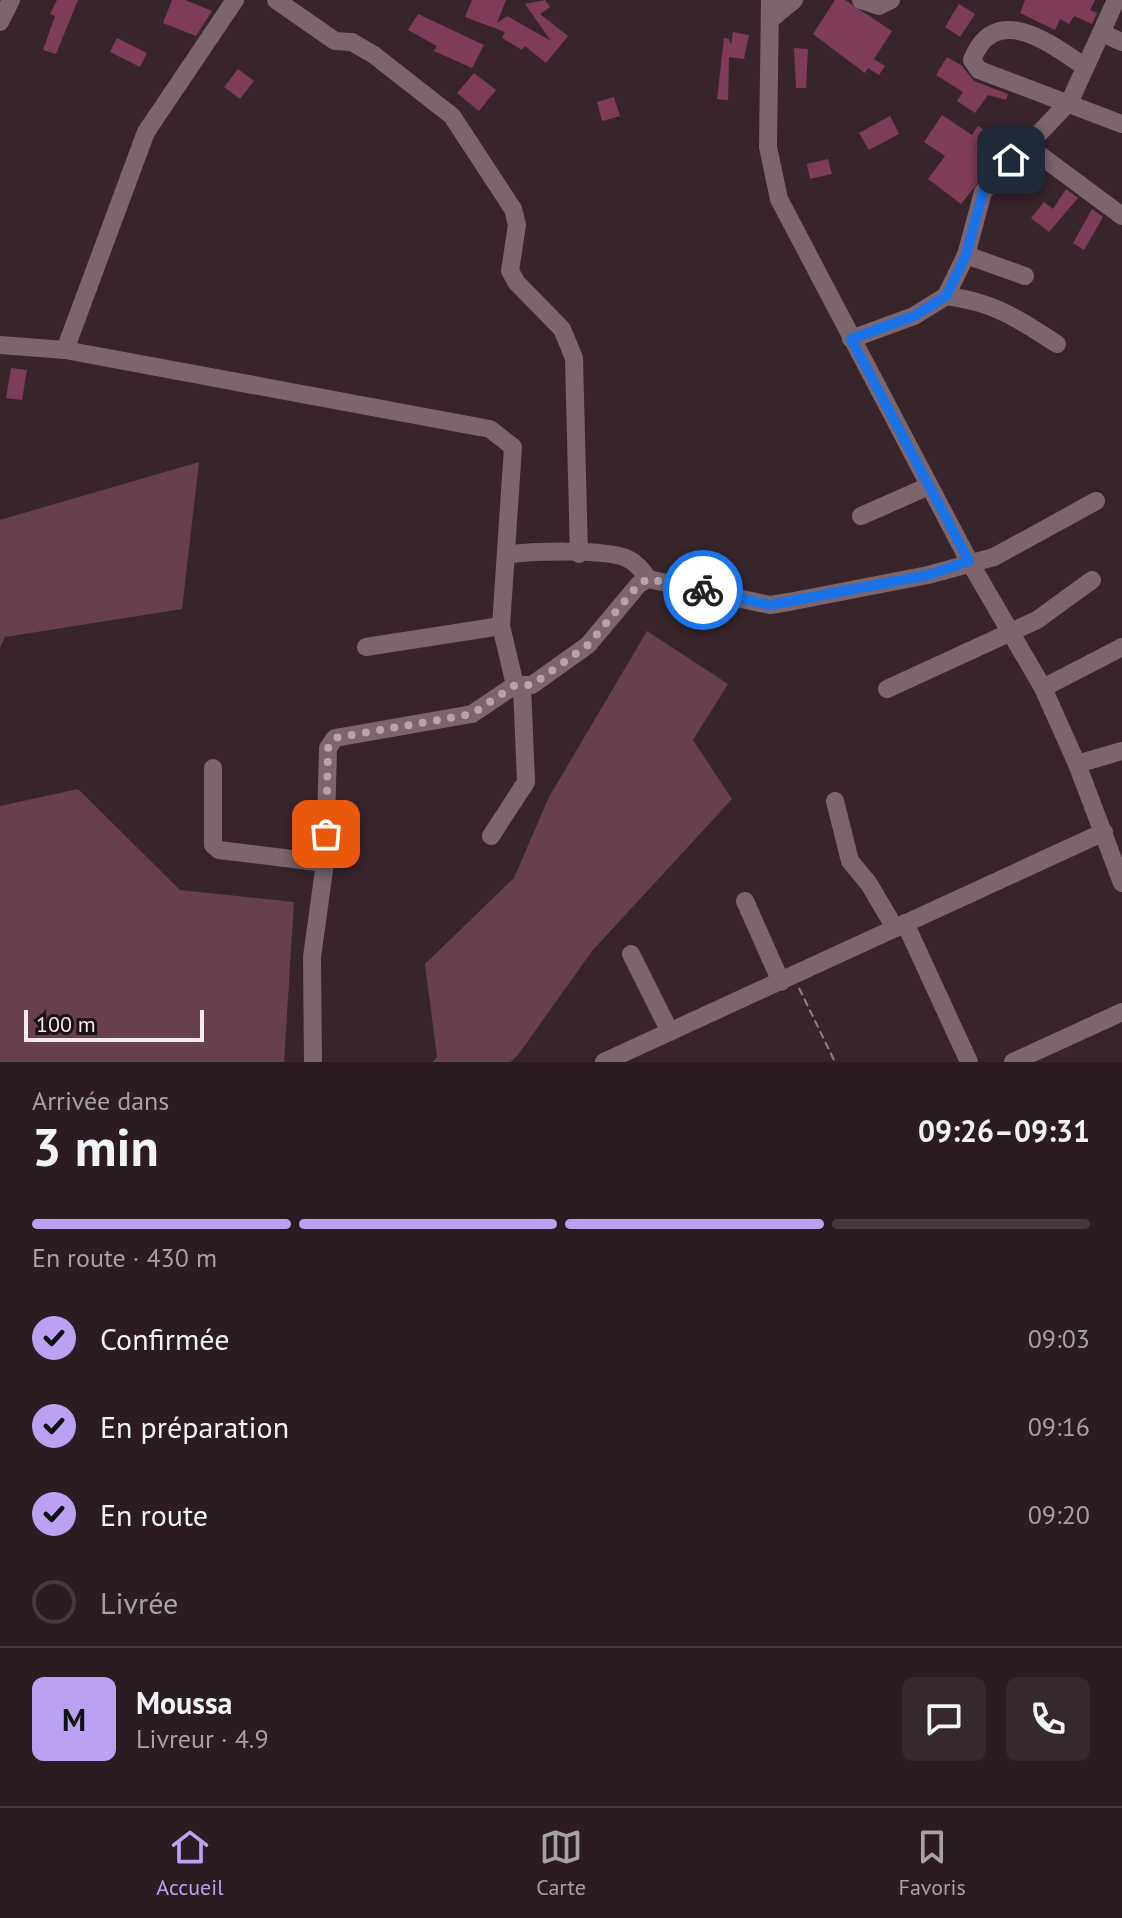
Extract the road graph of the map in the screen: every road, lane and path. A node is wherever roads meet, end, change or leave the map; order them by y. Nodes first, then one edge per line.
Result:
1 (11, 0) edge
2 (235, 0) edge
3 (276, 0) edge
4 (794, 0) edge
5 (861, 0) edge
6 (891, 0) edge
7 (1116, 0) edge
8 (770, 9) edge
9 (0, 22) edge
10 (1102, 33) junction
11 (1122, 42) edge
12 (1085, 67) junction
13 (1070, 101) junction
14 (1122, 124) edge
15 (1025, 144) junction
16 (1122, 216) edge
17 (966, 255) junction
18 (1025, 276) dead end
19 (946, 296) junction
20 (851, 339) junction
21 (1057, 344) dead end
22 (0, 345) edge
23 (65, 350) junction
24 (929, 486) junction
25 (1096, 501) dead end
26 (861, 516) dead end
27 (579, 554) junction
28 (506, 555) junction
29 (969, 561) junction
30 (648, 579) junction
31 (1092, 580) dead end
32 (501, 626) junction
33 (1008, 631) junction
34 (366, 647) dead end
35 (1122, 647) edge
36 (519, 686) junction
37 (1043, 688) junction
38 (887, 689) dead end
39 (1122, 751) edge
40 (1077, 764) junction
41 (213, 768) dead end
42 (835, 801) dead end
43 (491, 836) dead end
44 (1111, 837) edge
45 (325, 863) junction
46 (1122, 883) edge
47 (745, 901) dead end
48 (900, 925) junction
49 (631, 954) dead end
50 (787, 979) junction
51 (1122, 1012) edge
52 (670, 1032) junction
53 (313, 1062) edge
54 (604, 1062) edge
55 (835, 1062) edge
56 (969, 1062) edge
57 (1013, 1062) edge

1 - 9 street
2 - 23 street
3 - 27 street
4 - 8 street
5 - 6 street
7 - 10 street
8 - 20 street
10 - 11 street
10 - 12 street
12 - 13 street
12 - 13 street
13 - 14 street
13 - 15 street
15 - 16 street
15 - 17 street
17 - 18 street
17 - 19 street
19 - 20 street
19 - 21 street
20 - 24 street
22 - 23 street
23 - 28 street
24 - 26 street
24 - 29 street
25 - 29 street
27 - 28 street
27 - 30 street
28 - 32 street
29 - 30 street
29 - 33 street
30 - 36 street
31 - 33 street
32 - 34 street
32 - 36 street
33 - 37 street
33 - 38 street
35 - 37 street
36 - 43 street
36 - 45 street
37 - 40 street
39 - 40 street
40 - 44 street
41 - 45 street
42 - 48 street
44 - 46 street
44 - 48 street
45 - 53 street
47 - 50 street
48 - 50 street
48 - 56 street
49 - 52 street
50 - 52 street
50 - 55 path
51 - 57 street
52 - 54 street

